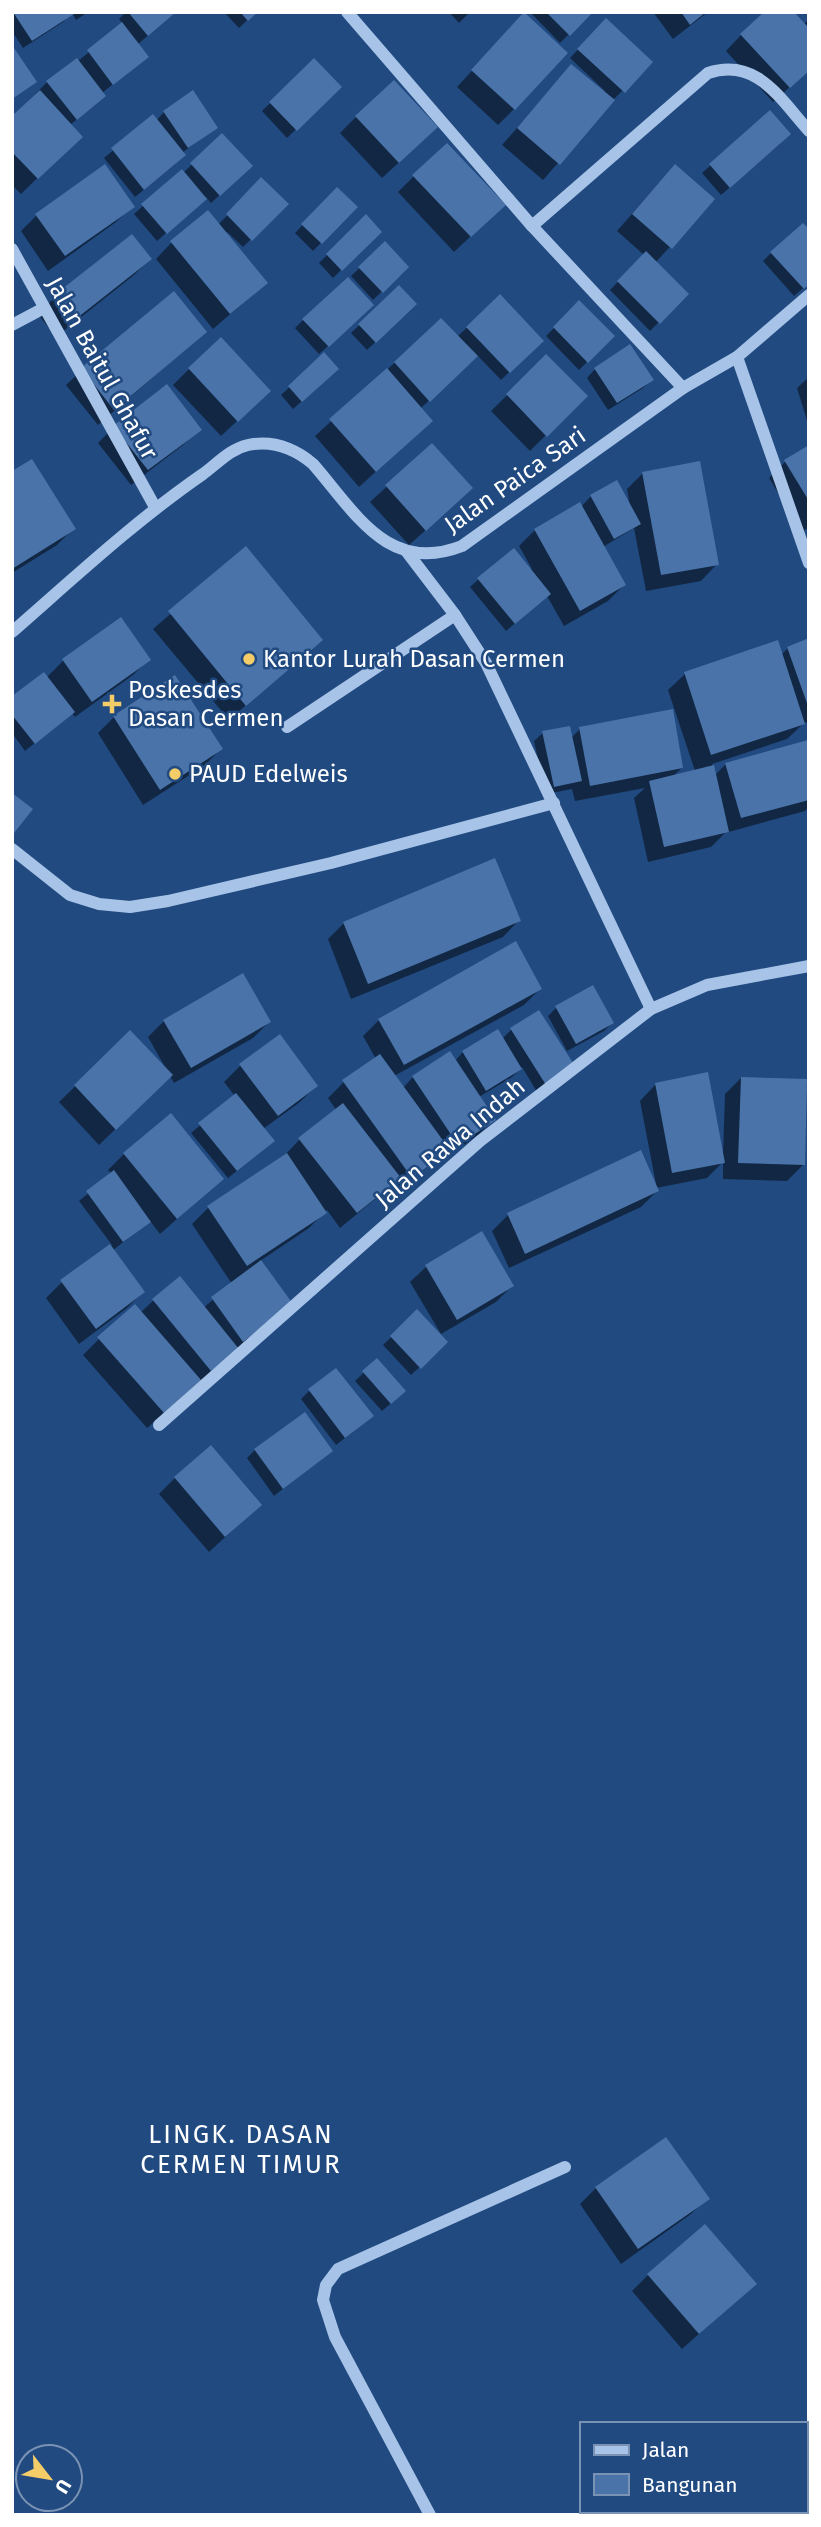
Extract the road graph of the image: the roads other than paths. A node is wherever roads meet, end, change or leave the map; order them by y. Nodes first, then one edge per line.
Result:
1 (347, 12) edge
2 (809, 131) edge
3 (532, 226) junction
4 (12, 249) edge
5 (809, 295) edge
6 (44, 308) junction
7 (12, 325) edge
8 (737, 357) junction
9 (683, 388) junction
10 (155, 507) junction
11 (407, 552) junction
12 (809, 563) edge
13 (455, 615) junction
14 (12, 632) edge
15 (287, 727) dead end
16 (554, 803) junction
17 (12, 849) edge
18 (809, 966) edge
19 (651, 1009) junction
20 (159, 1425) dead end
21 (565, 2167) dead end
22 (430, 2515) edge

1 - 3 street
2 - 3 street
3 - 9 street
4 - 6 street, Jalan Baitul Ghafur
5 - 8 street, Jalan Paica Sari
6 - 7 street
6 - 10 street, Jalan Baitul Ghafur
8 - 9 street, Jalan Paica Sari
8 - 12 street
9 - 11 street, Jalan Paica Sari
10 - 11 street, Jalan Paica Sari
10 - 14 street, Jalan Paica Sari
11 - 13 street
13 - 15 street
13 - 16 street
16 - 17 street
16 - 19 street
18 - 19 street, Jalan Rawa Indah
19 - 20 street, Jalan Rawa Indah
21 - 22 street

